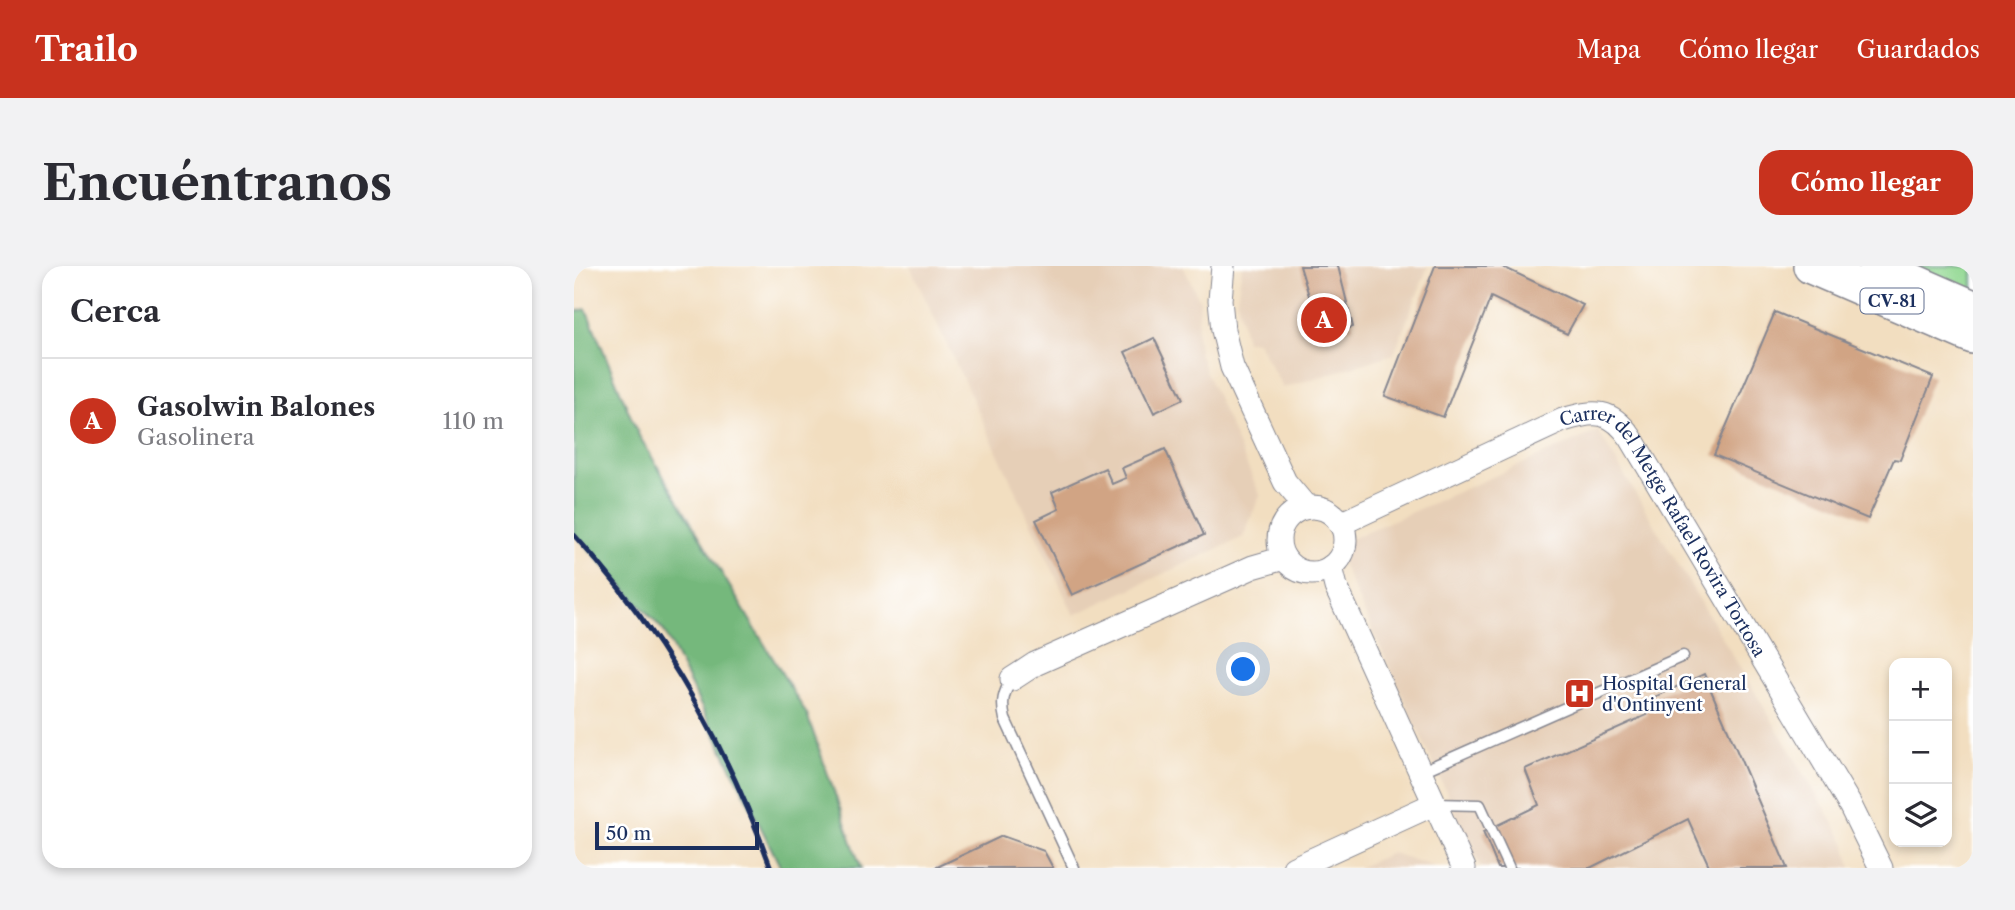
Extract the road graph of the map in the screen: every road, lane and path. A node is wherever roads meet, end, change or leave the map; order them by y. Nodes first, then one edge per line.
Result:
1 (1223, 266) edge
2 (1811, 266) edge
3 (1877, 266) edge
4 (1973, 308) edge
5 (1973, 337) edge
6 (1298, 511) junction
7 (1340, 524) junction
8 (1282, 553) junction
9 (1330, 575) junction
10 (1683, 656) dead end
11 (1012, 679) joint
12 (1420, 772) junction
13 (1434, 804) junction
14 (1074, 868) edge
15 (1293, 868) edge
16 (1464, 868) edge
17 (1509, 868) edge
18 (1881, 868) edge

1 - 6 street
2 - 5 main road, CV-81
3 - 4 main road, CV-81
6 - 7 street
6 - 8 street
7 - 9 street
7 - 18 street, Carrer del Metge Rafael Rovira Tortosa
8 - 9 street
8 - 11 street
9 - 12 street
10 - 12 lane
11 - 14 lane
12 - 13 street
13 - 15 street
13 - 16 street
13 - 17 lane

